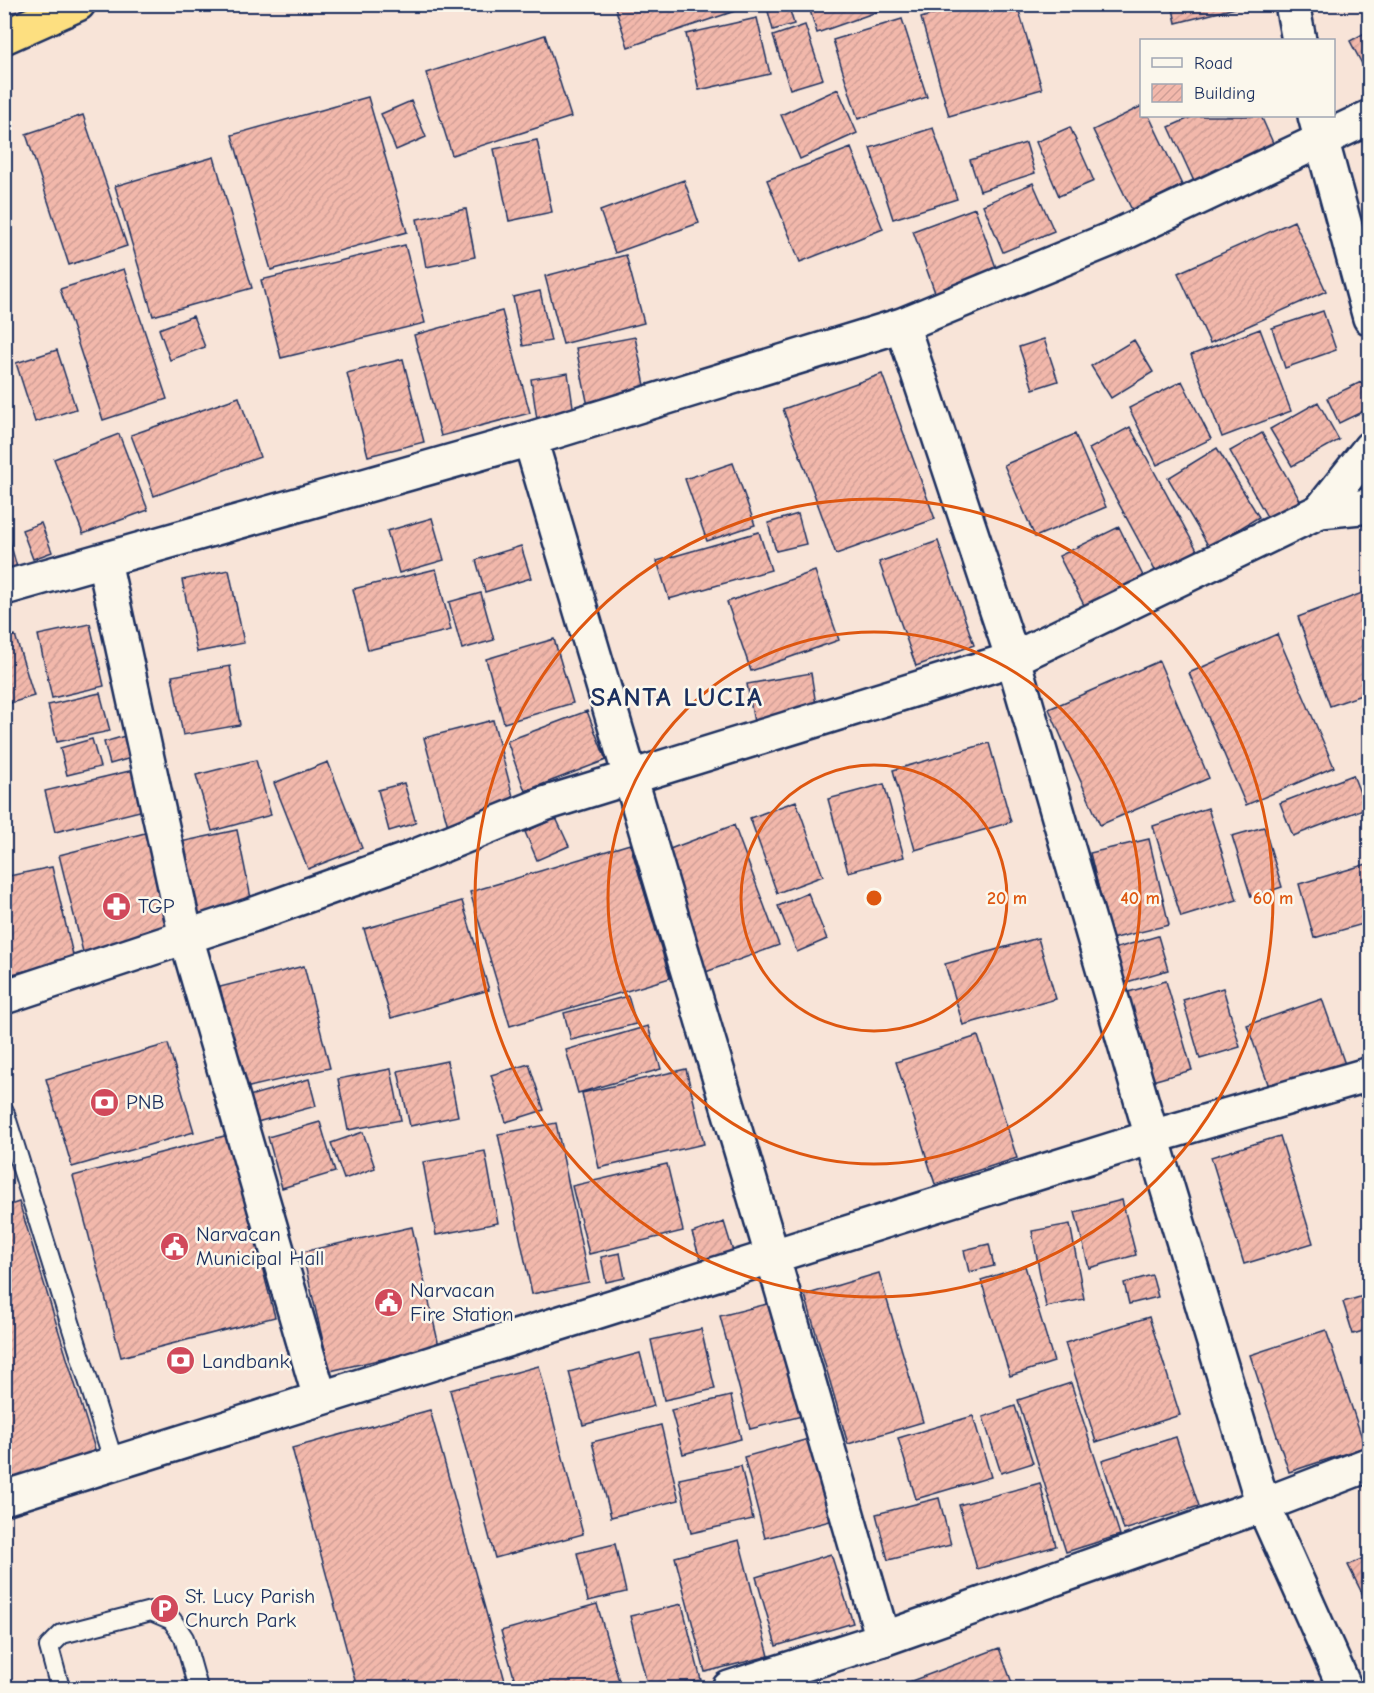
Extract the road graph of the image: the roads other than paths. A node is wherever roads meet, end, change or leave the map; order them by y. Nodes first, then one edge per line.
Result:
1 (78, 4) edge
2 (1292, 4) edge
3 (4, 37) edge
4 (1299, 39) edge
5 (1370, 117) edge
6 (1318, 128) edge
7 (1370, 318) edge
8 (902, 325) junction
9 (530, 439) junction
10 (1370, 448) edge
11 (1370, 506) edge
12 (1320, 511) junction
13 (104, 561) junction
14 (4, 588) edge
15 (1013, 659) junction
16 (630, 778) junction
17 (186, 937) junction
18 (4, 997) edge
19 (1370, 1074) edge
20 (4, 1111) edge
21 (1152, 1137) junction
22 (772, 1255) junction
23 (320, 1398) junction
24 (114, 1463) junction
25 (1370, 1464) edge
26 (4, 1498) edge
27 (1263, 1505) junction
28 (883, 1639) junction
29 (60, 1689) edge
30 (198, 1689) edge
31 (729, 1689) edge
32 (1345, 1689) edge

1 - 3 highway
2 - 4 street
5 - 6 street
6 - 7 street
6 - 8 street
8 - 9 street
8 - 15 street
9 - 13 street
9 - 16 street
10 - 12 street
11 - 12 street
12 - 15 street
13 - 14 street
13 - 17 street
15 - 16 street
15 - 21 street
16 - 17 street
16 - 22 street
17 - 18 street
17 - 23 street
19 - 21 street
20 - 24 lane
21 - 22 street
21 - 27 street
22 - 23 street
22 - 28 street
23 - 24 street
24 - 26 street
25 - 27 street
27 - 28 street
27 - 32 street
28 - 31 street
29 - 30 lane

